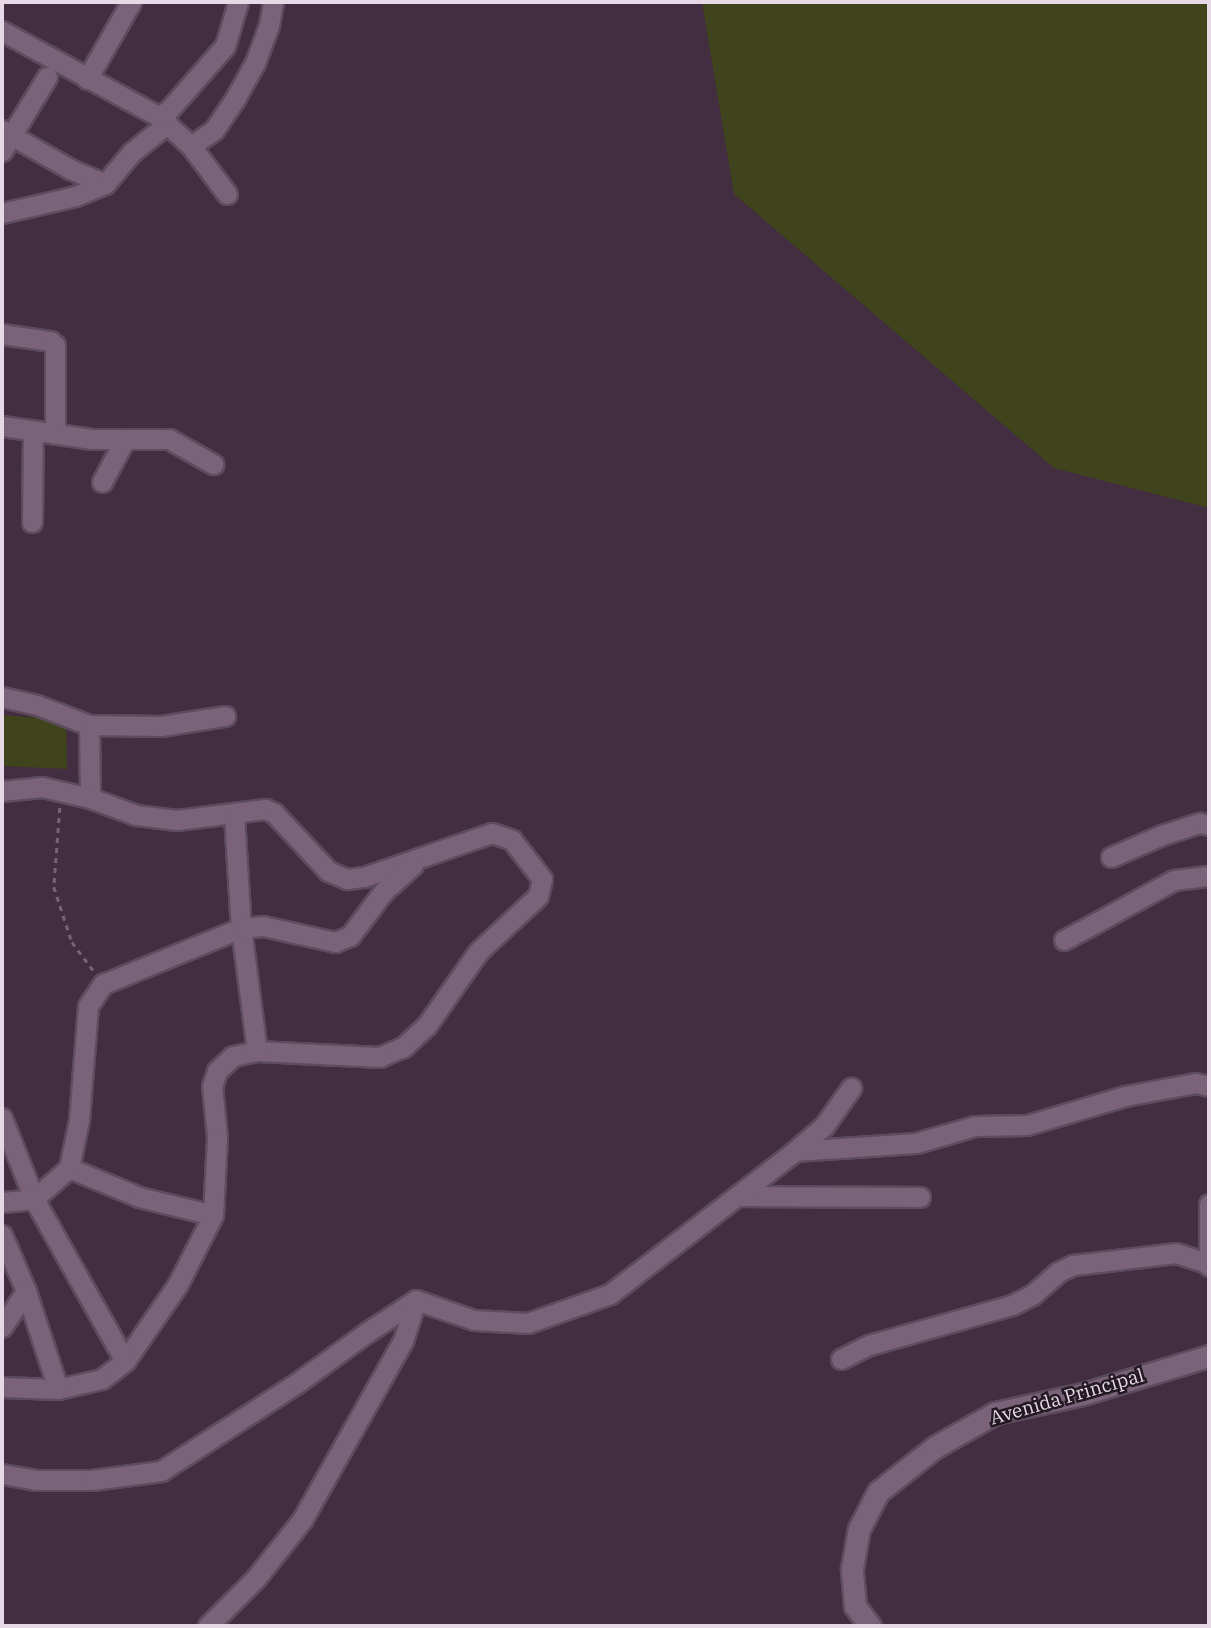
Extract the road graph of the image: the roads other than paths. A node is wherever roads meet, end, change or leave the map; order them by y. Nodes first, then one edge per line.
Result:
1 (131, 2) edge
2 (238, 2) edge
3 (273, 2) edge
4 (2, 31) edge
5 (47, 76) dead end
6 (87, 79) junction
7 (163, 120) junction
8 (5, 139) edge
9 (191, 146) junction
10 (105, 184) junction
11 (227, 194) dead end
12 (2, 213) edge
13 (2, 334) edge
14 (2, 426) edge
15 (33, 431) junction
16 (55, 434) junction
17 (124, 441) junction
18 (213, 464) dead end
19 (102, 482) dead end
20 (32, 522) dead end
21 (2, 697) edge
22 (225, 716) dead end
23 (89, 725) junction
24 (2, 791) edge
25 (90, 798) junction
26 (234, 815) junction
27 (1209, 825) edge
28 (1111, 856) dead end
29 (419, 859) junction
30 (1209, 876) edge
31 (241, 928) junction
32 (1064, 940) dead end
33 (257, 1051) junction
34 (1209, 1086) edge
35 (851, 1088) dead end
36 (2, 1118) edge
37 (795, 1151) junction
38 (69, 1168) junction
39 (739, 1196) junction
40 (920, 1197) dead end
41 (34, 1199) junction
42 (2, 1202) edge
43 (1209, 1204) edge
44 (214, 1215) junction
45 (2, 1236) edge
46 (1209, 1265) edge
47 (26, 1292) junction
48 (416, 1300) junction
49 (2, 1327) edge
50 (1209, 1356) edge
51 (841, 1359) dead end
52 (125, 1361) junction
53 (2, 1387) edge
54 (58, 1389) junction
55 (2, 1474) edge
56 (208, 1626) edge
57 (870, 1626) edge

1 - 6 street
2 - 7 street
3 - 9 street
4 - 6 street
5 - 8 street
6 - 7 street
7 - 9 street
7 - 10 street
8 - 10 street
9 - 11 street
10 - 12 street
13 - 16 street
14 - 15 street
15 - 16 street
15 - 20 street
16 - 17 street
17 - 18 street
17 - 19 street
21 - 23 street
22 - 23 street
23 - 25 street
24 - 25 street
25 - 26 street
26 - 29 street
26 - 31 street
27 - 28 street
29 - 31 street
29 - 33 street
30 - 32 street
31 - 33 street
31 - 38 street
33 - 44 street
34 - 37 street
35 - 37 street
36 - 41 street
37 - 39 street
38 - 41 street
38 - 44 street
39 - 40 street
39 - 48 street
41 - 42 street
41 - 52 street
43 - 46 street
44 - 52 street
45 - 47 street
46 - 51 street
47 - 49 street
47 - 54 street
48 - 55 street
48 - 56 street
50 - 57 street, Avenida Principal
52 - 54 street
53 - 54 street

